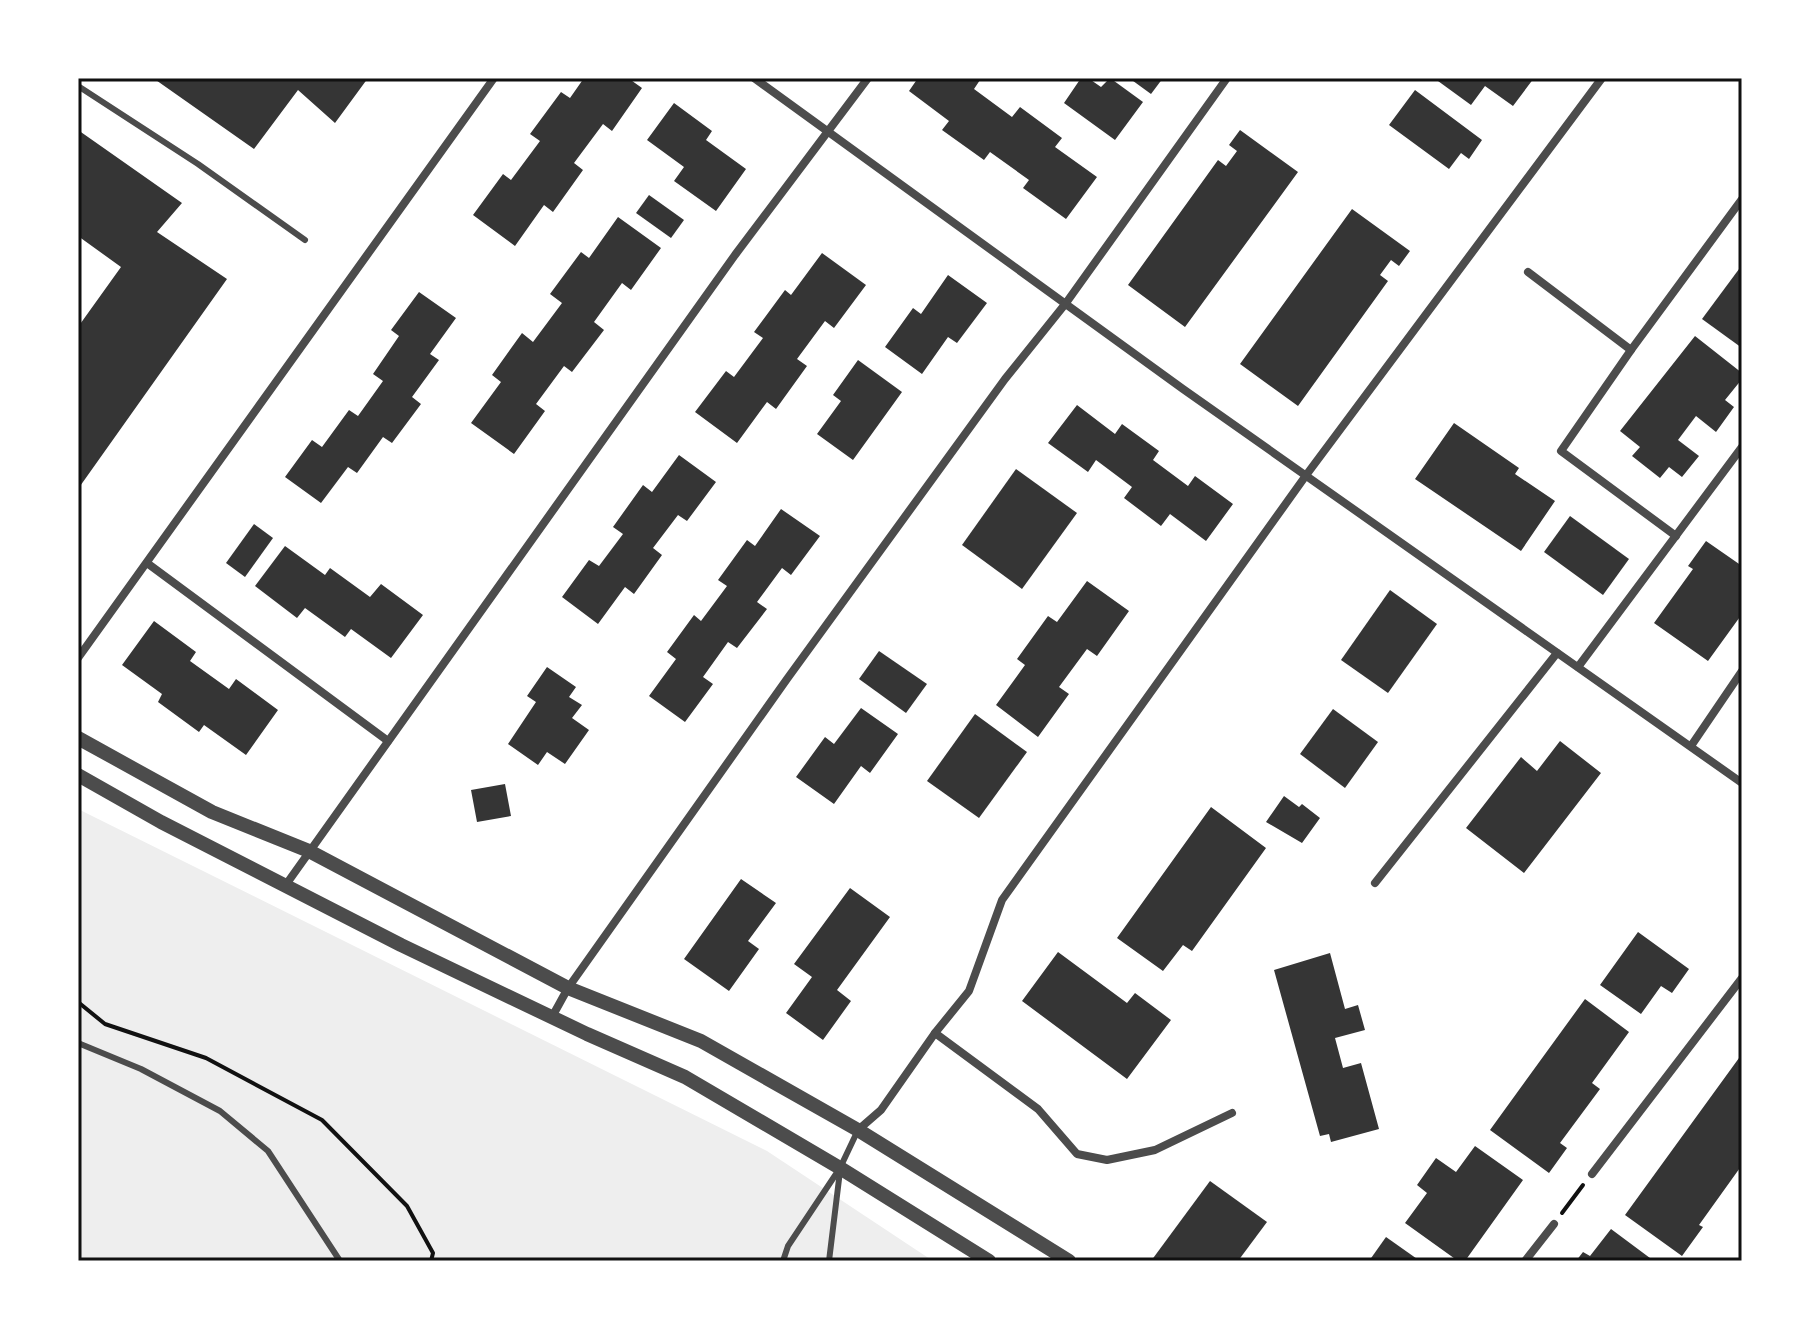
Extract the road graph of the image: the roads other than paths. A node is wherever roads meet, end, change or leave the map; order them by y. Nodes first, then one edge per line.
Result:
1 (494, 78) edge
2 (754, 78) edge
3 (868, 78) edge
4 (1227, 78) edge
5 (1602, 78) edge
6 (78, 86) edge
7 (830, 131) junction
8 (1742, 199) edge
9 (305, 240) dead end
10 (1528, 272) dead end
11 (1066, 303) junction
12 (1631, 350) junction
13 (1742, 447) edge
14 (1307, 474) junction
15 (1676, 536) junction
16 (147, 563) junction
17 (1557, 653) junction
18 (78, 658) edge
19 (1578, 667) junction
20 (1742, 671) edge
21 (78, 738) edge
22 (388, 741) junction
23 (1691, 746) junction
24 (78, 775) edge
25 (1742, 783) edge
26 (309, 851) junction
27 (1375, 883) dead end
28 (284, 887) junction
29 (1742, 978) edge
30 (568, 988) junction
31 (552, 1017) junction
32 (935, 1033) junction
33 (78, 1043) edge
34 (1232, 1113) dead end
35 (858, 1130) junction
36 (840, 1168) junction
37 (1592, 1174) road end
38 (1554, 1224) road end
39 (340, 1261) edge
40 (783, 1261) edge
41 (829, 1261) edge
42 (989, 1261) edge
43 (1069, 1261) edge
44 (1525, 1261) edge

1 - 16 street
2 - 7 street
3 - 7 street
4 - 11 street
5 - 14 street
6 - 9 lane
7 - 11 street
7 - 22 street
8 - 12 street
10 - 12 street
11 - 14 street
11 - 30 street
12 - 15 street
13 - 15 street
14 - 17 street
14 - 32 street
15 - 19 street
16 - 18 street
16 - 22 street
17 - 19 street
17 - 27 street
19 - 23 street
20 - 23 street
21 - 26 street
22 - 26 street
23 - 25 street
24 - 28 street
26 - 28 street
26 - 30 street
28 - 31 street
29 - 37 street
30 - 31 street
30 - 35 street
31 - 36 street
32 - 34 street
32 - 35 street
33 - 39 lane
35 - 36 lane
35 - 43 street
36 - 40 lane
36 - 41 lane
36 - 42 street
38 - 44 street

